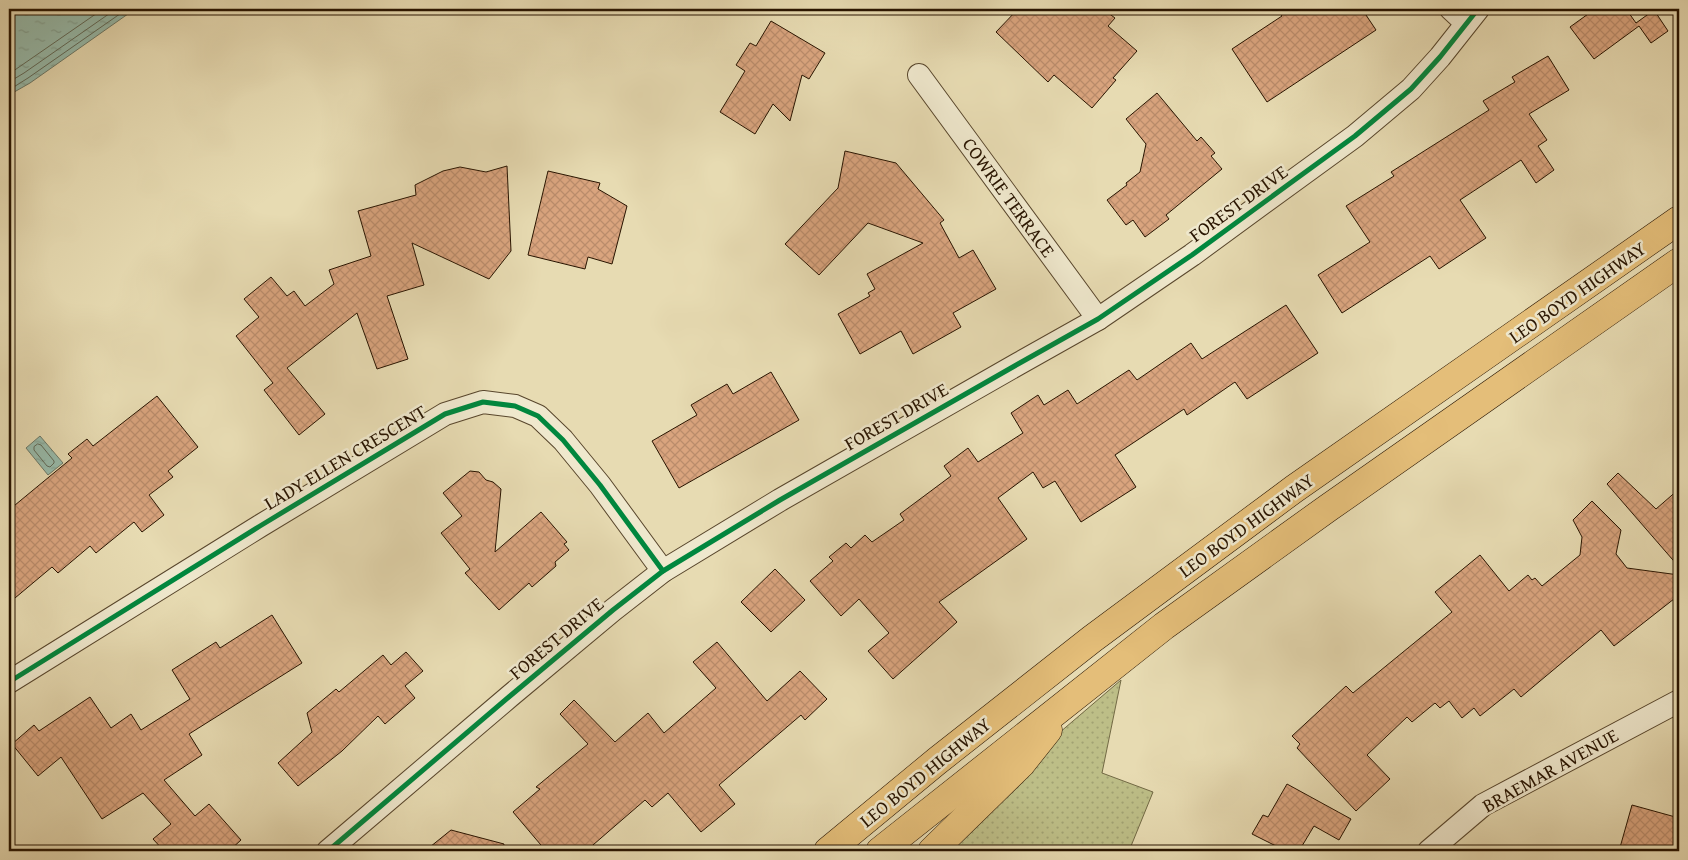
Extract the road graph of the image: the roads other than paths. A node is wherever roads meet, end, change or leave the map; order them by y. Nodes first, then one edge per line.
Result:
1 (1465, 14) edge
2 (919, 75) dead end
3 (1679, 220) edge
4 (1679, 262) edge
5 (1098, 319) junction
6 (663, 571) junction
7 (9, 682) edge
8 (1073, 697) junction
9 (1679, 700) edge
10 (328, 851) edge
11 (828, 851) edge
12 (880, 851) edge
13 (932, 851) edge
14 (1429, 851) edge

1 - 5 street, FOREST DRIVE
2 - 5 street, COWRIE TERRACE
3 - 11 highway, LEO BOYD HIGHWAY
4 - 8 highway, LEO BOYD HIGHWAY
5 - 6 street, FOREST DRIVE
6 - 7 street, LADY ELLEN CRESCENT
6 - 10 street, FOREST DRIVE
8 - 12 highway, LEO BOYD HIGHWAY
8 - 13 highway
9 - 14 street, BRAEMAR AVENUE

